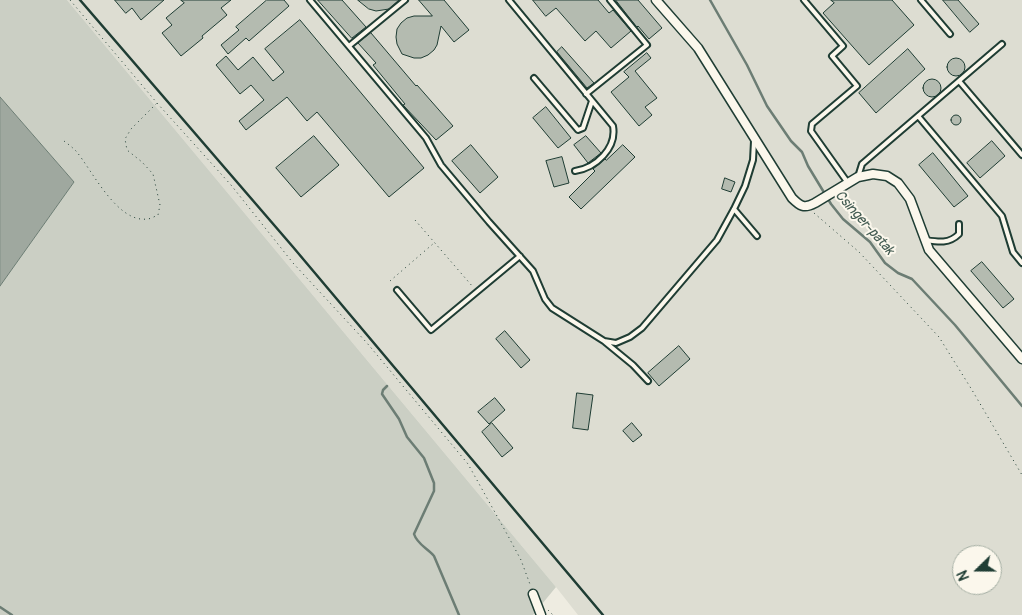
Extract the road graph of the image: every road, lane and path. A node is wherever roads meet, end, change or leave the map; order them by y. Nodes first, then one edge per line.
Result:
1 (70, 0) edge
2 (310, 0) edge
3 (405, 0) edge
4 (509, 0) edge
5 (610, 0) edge
6 (656, 0) edge
7 (804, 0) edge
8 (921, 0) edge
9 (950, 34) dead end
10 (1002, 44) dead end
11 (349, 46) junction
12 (534, 78) dead end
13 (959, 81) junction
14 (586, 94) junction
15 (592, 101) junction
16 (156, 103) junction
17 (918, 116) junction
18 (753, 135) junction
19 (64, 141) dead end
20 (1022, 155) edge
21 (575, 171) dead end
22 (858, 177) junction
23 (848, 183) junction
24 (807, 207) junction
25 (734, 209) junction
26 (415, 220) dead end
27 (959, 224) dead end
28 (757, 236) dead end
29 (924, 239) junction
30 (434, 243) junction
31 (520, 256) junction
32 (1022, 263) edge
33 (390, 282) dead end
34 (397, 290) dead end
35 (477, 292) junction
36 (604, 341) junction
37 (1022, 359) edge
38 (648, 381) dead end
39 (1022, 475) edge
40 (533, 594) joint
41 (541, 615) edge

1 - 16 path
2 - 11 lane
3 - 11 lane
4 - 14 lane
5 - 14 lane
6 - 18 street
7 - 23 lane
8 - 9 lane
10 - 13 lane
11 - 31 lane
12 - 15 lane
13 - 17 lane
13 - 20 lane
14 - 15 lane
15 - 21 lane
16 - 19 path
16 - 40 path
17 - 22 lane
17 - 32 lane
18 - 24 street
18 - 25 lane
22 - 23 street
22 - 29 street
23 - 24 street
24 - 39 path
25 - 28 lane
25 - 36 lane
26 - 30 path
27 - 29 lane
29 - 37 street
30 - 33 path
30 - 35 path
31 - 35 lane
31 - 36 lane
34 - 35 lane
36 - 38 lane
40 - 41 street

